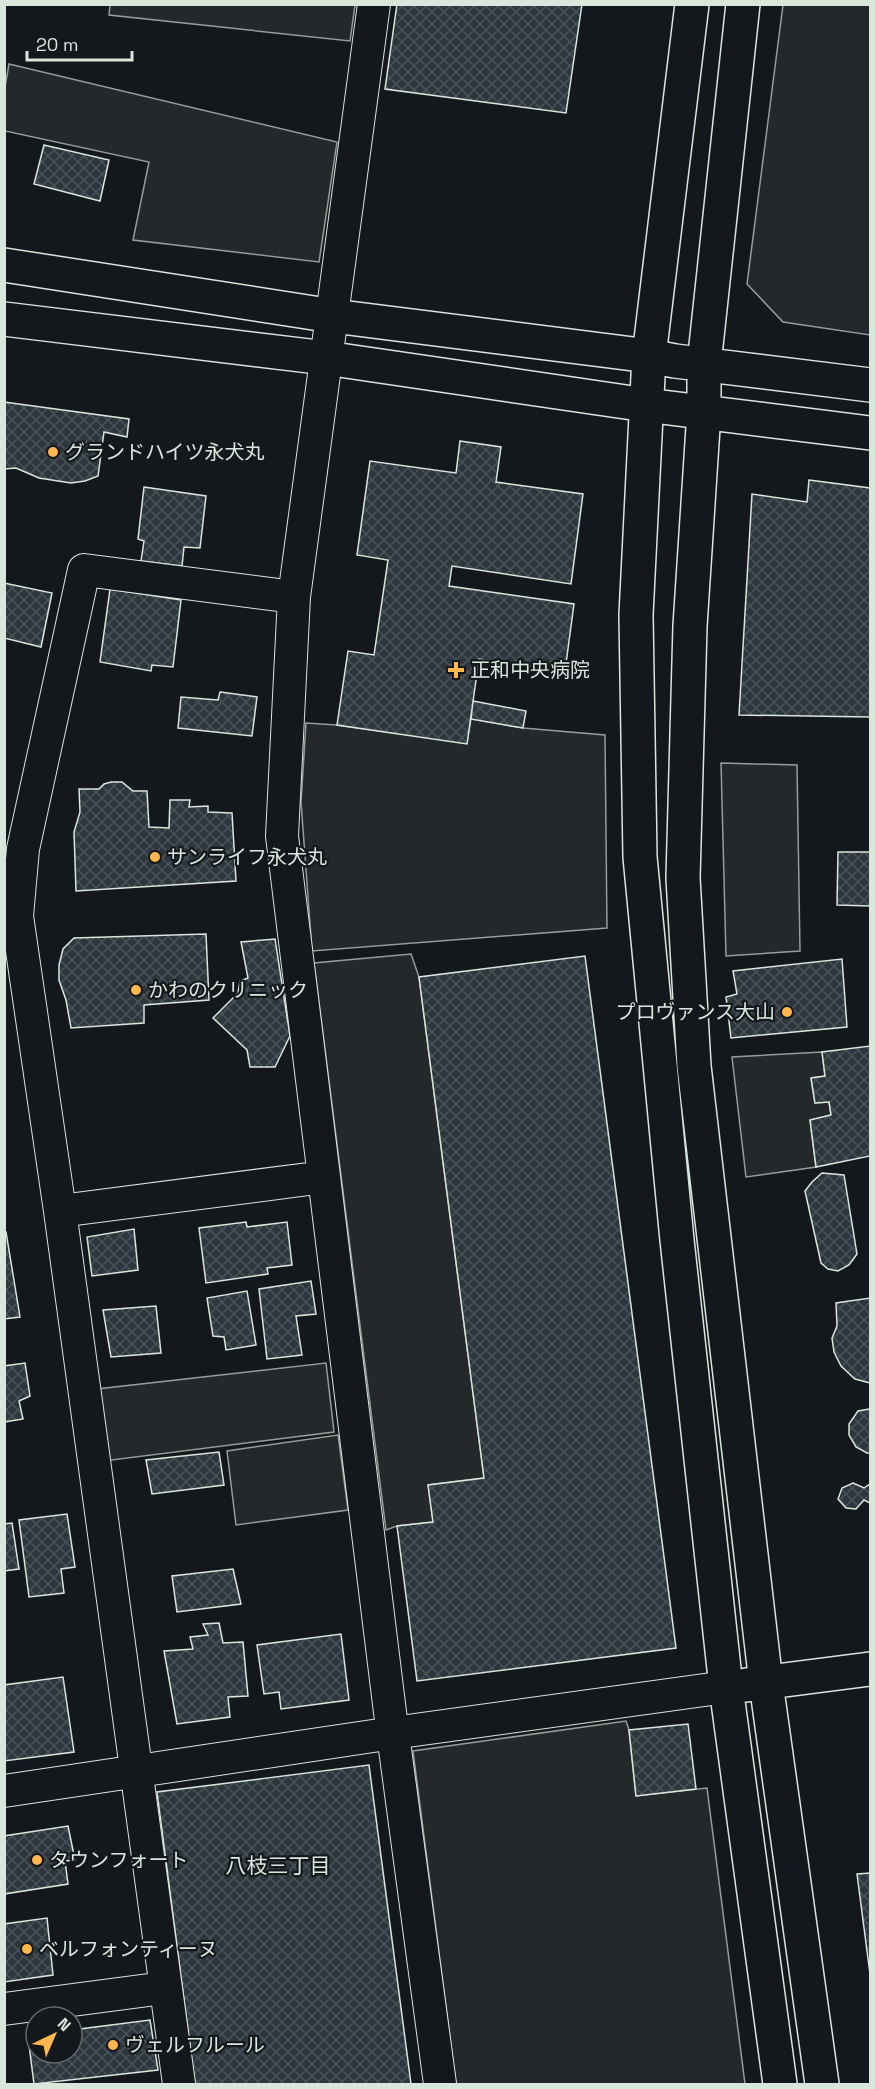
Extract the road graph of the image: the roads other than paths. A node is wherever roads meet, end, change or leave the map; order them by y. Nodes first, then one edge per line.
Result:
1 (374, 4) edge
2 (692, 4) edge
3 (743, 4) edge
4 (4, 265) edge
5 (333, 316) junction
6 (4, 319) edge
7 (649, 356) junction
8 (326, 357) junction
9 (704, 364) junction
10 (870, 385) edge
11 (646, 405) junction
12 (704, 412) junction
13 (870, 433) edge
14 (294, 597) junction
15 (11, 916) edge
16 (324, 1177) junction
17 (60, 1211) junction
18 (870, 1669) edge
19 (766, 1683) junction
20 (726, 1687) junction
21 (393, 1733) junction
22 (136, 1771) junction
23 (4, 1791) edge
24 (164, 1988) junction
25 (4, 2009) edge
26 (179, 2085) edge
27 (440, 2085) edge
28 (780, 2085) edge
29 (822, 2085) edge

1 - 5 street
2 - 7 street
3 - 9 street
4 - 5 street
5 - 7 street
5 - 8 street
6 - 8 street
7 - 9 street
7 - 11 street
8 - 11 street
8 - 14 street
9 - 10 street
9 - 12 street
11 - 12 street
11 - 20 street
12 - 13 street
12 - 19 street
14 - 15 street
14 - 16 street
15 - 17 street
16 - 17 street
16 - 21 street
17 - 22 street
18 - 19 street
19 - 20 street
19 - 29 street
20 - 21 street
20 - 28 street
21 - 22 street
21 - 27 street
22 - 23 street
22 - 24 street
24 - 25 street
24 - 26 street

